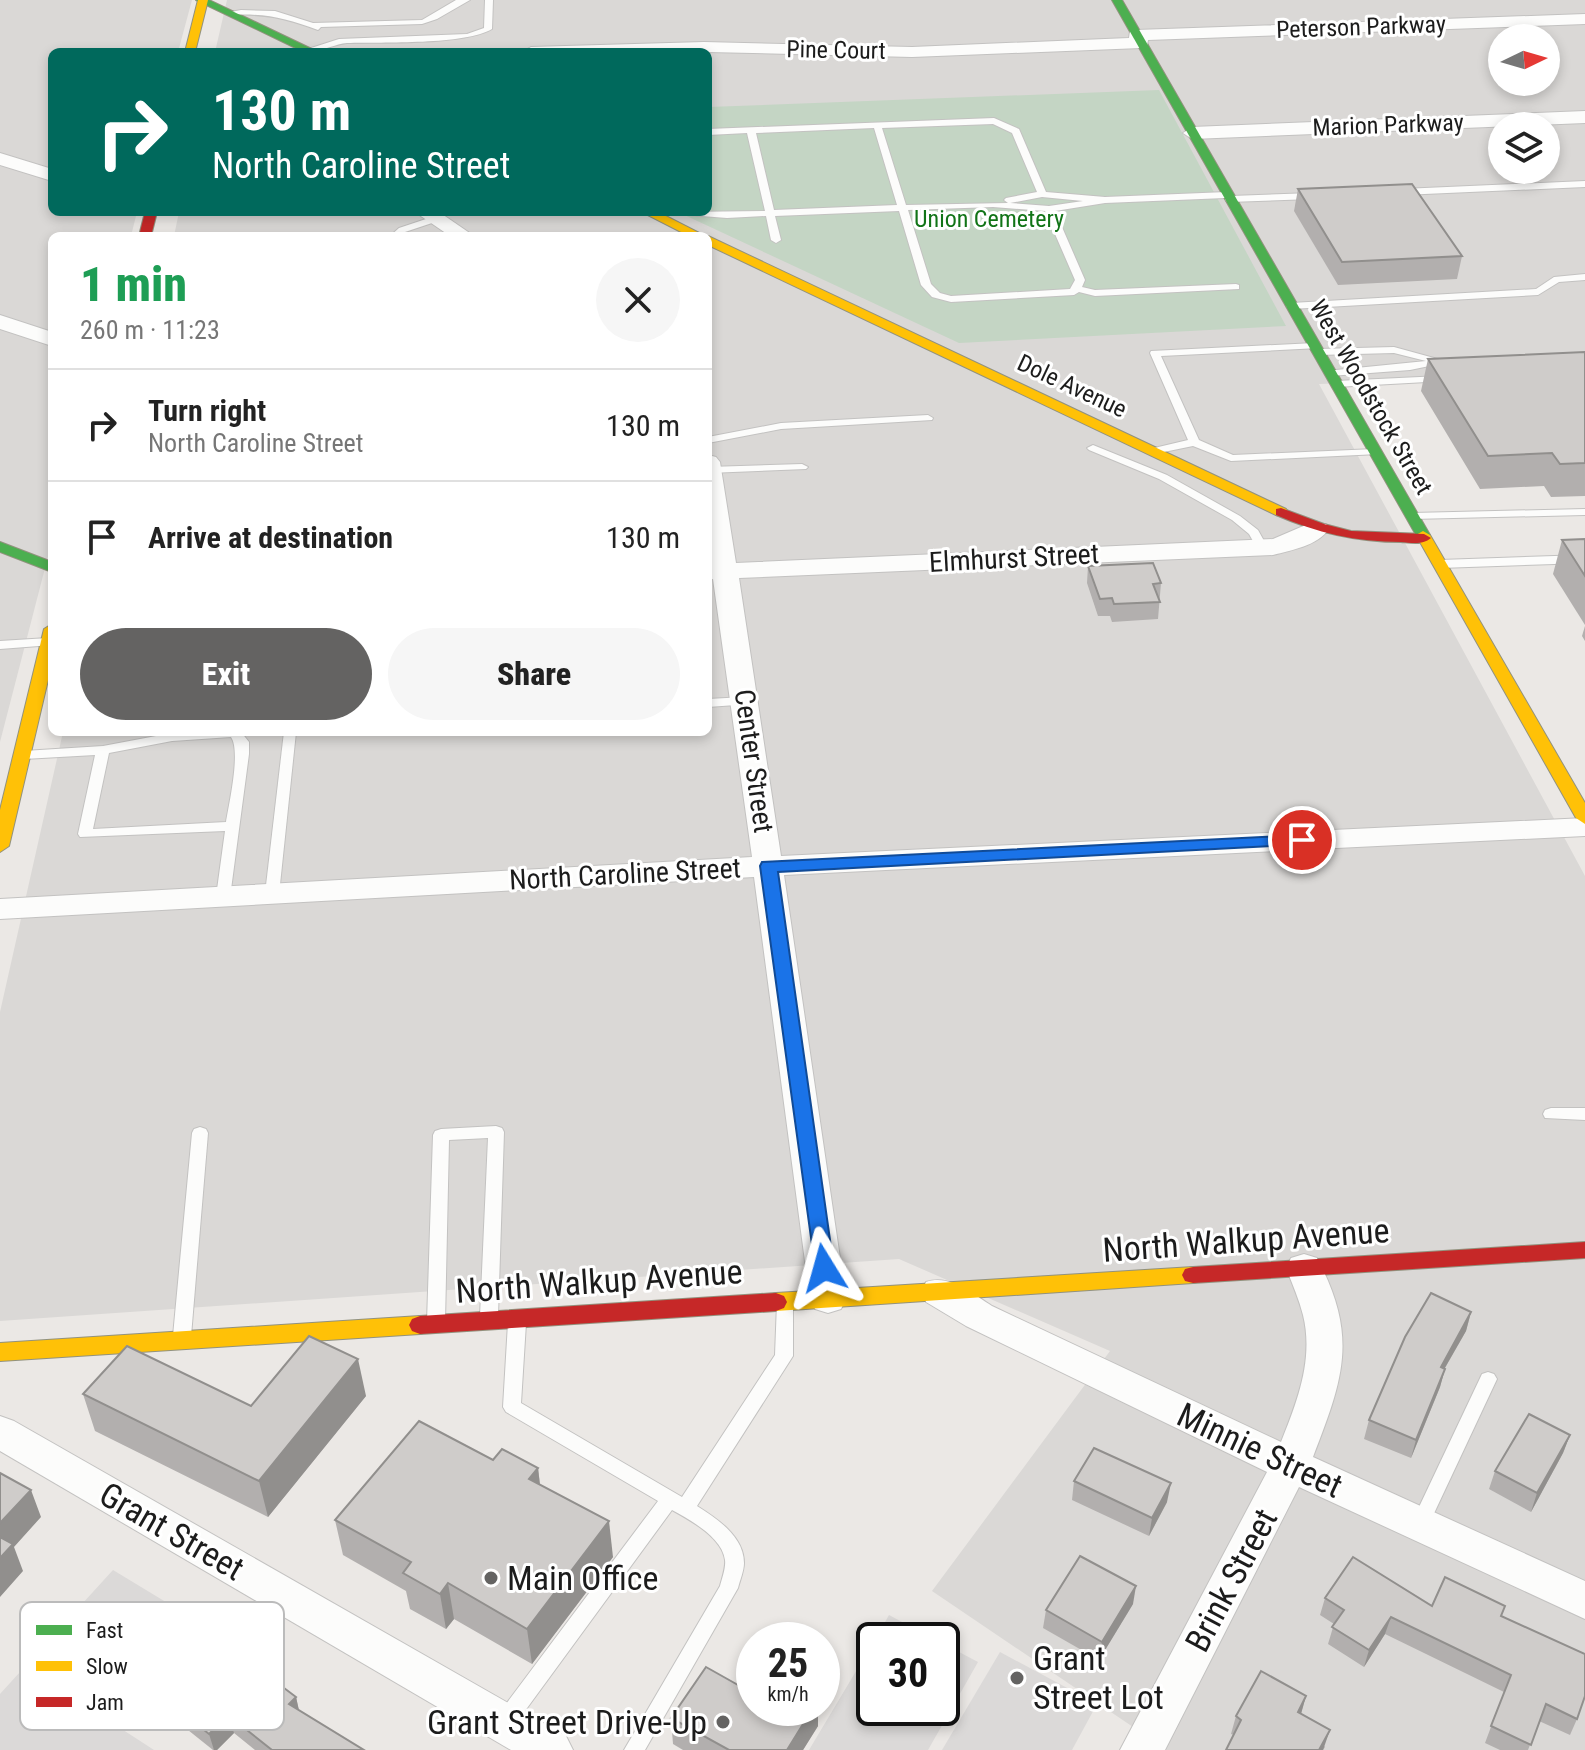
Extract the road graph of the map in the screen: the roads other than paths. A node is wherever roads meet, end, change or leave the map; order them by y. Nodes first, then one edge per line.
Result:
1 (202, 0) edge
2 (466, 0) edge
3 (489, 0) edge
4 (1117, 0) edge
5 (229, 13) junction
6 (1585, 19) edge
7 (312, 25) junction
8 (1139, 39) junction
9 (339, 41) junction
10 (191, 48) edge
11 (305, 48) edge
12 (319, 48) edge
13 (671, 48) edge
14 (1585, 117) edge
15 (877, 125) junction
16 (751, 130) junction
17 (712, 132) edge
18 (1192, 133) junction
19 (0, 159) edge
20 (48, 174) edge
21 (1585, 184) edge
22 (1384, 193) edge
23 (1042, 194) junction
24 (1322, 196) edge
25 (1228, 197) junction
26 (1105, 200) junction
27 (993, 204) junction
28 (904, 207) junction
29 (1049, 209) junction
30 (770, 213) junction
31 (712, 215) edge
32 (428, 216) edge
33 (432, 216) edge
34 (656, 216) edge
35 (400, 232) edge
36 (458, 232) edge
37 (690, 232) edge
38 (776, 240) dead end
39 (712, 242) edge
40 (1585, 277) edge
41 (1236, 287) dead end
42 (1078, 289) junction
43 (1291, 306) junction
44 (0, 322) edge
45 (48, 338) edge
46 (1316, 349) junction
47 (1454, 360) edge
48 (1440, 361) junction
49 (1333, 379) junction
50 (1447, 379) edge
51 (928, 418) dead end
52 (1194, 442) junction
53 (1093, 448) dead end
54 (1153, 451) junction
55 (1375, 452) junction
56 (712, 455) edge
57 (712, 457) edge
58 (802, 467) dead end
59 (712, 508) edge
60 (1585, 512) edge
61 (1412, 516) junction
62 (1317, 529) junction
63 (1424, 538) junction
64 (0, 547) edge
65 (1262, 548) junction
66 (1585, 559) edge
67 (1440, 564) junction
68 (48, 565) edge
69 (717, 572) edge
70 (48, 635) edge
71 (48, 644) edge
72 (0, 645) edge
73 (745, 701) junction
74 (712, 703) edge
75 (188, 736) edge
76 (237, 736) edge
77 (290, 736) edge
78 (103, 750) junction
79 (22, 755) junction
80 (1585, 818) edge
81 (232, 826) junction
82 (1585, 827) edge
83 (0, 846) edge
84 (769, 866) junction
85 (272, 894) junction
86 (223, 897) junction
87 (0, 909) edge
88 (1551, 1114) dead end
89 (1585, 1114) edge
90 (200, 1133) dead end
91 (1585, 1250) edge
92 (1304, 1268) junction
93 (939, 1292) junction
94 (828, 1299) junction
95 (785, 1301) junction
96 (517, 1319) junction
97 (489, 1320) junction
98 (436, 1324) junction
99 (181, 1340) junction
100 (0, 1352) edge
101 (1488, 1379) dead end
102 (0, 1432) edge
103 (1291, 1465) junction
104 (678, 1504) junction
105 (1420, 1525) junction
106 (1585, 1601) edge
107 (504, 1723) junction
108 (551, 1750) edge
109 (634, 1750) edge
110 (1142, 1750) edge

1 - 5 street
1 - 10 street
2 - 7 lane
3 - 9 lane
4 - 8 street, West Woodstock Street
5 - 7 lane
5 - 11 street
6 - 8 street, Peterson Parkway
7 - 9 lane
8 - 13 street, Pine Court
8 - 18 street, West Woodstock Street
9 - 12 lane
14 - 18 street, Marion Parkway
15 - 16 lane
15 - 23 lane
15 - 28 lane
16 - 17 lane
16 - 30 lane
18 - 25 street, West Woodstock Street
19 - 20 street
21 - 22 lane
23 - 26 lane
23 - 27 lane
24 - 25 lane
25 - 26 lane
25 - 43 street, West Woodstock Street
26 - 29 lane
27 - 28 lane
27 - 29 lane
28 - 30 lane
28 - 42 lane
29 - 42 lane
30 - 31 lane
30 - 38 lane
32 - 35 lane
33 - 36 street
34 - 37 street
39 - 54 street, Dole Avenue
40 - 43 lane
41 - 42 lane
43 - 46 street, West Woodstock Street
44 - 45 street
46 - 48 lane
46 - 49 street, West Woodstock Street
46 - 52 lane
47 - 48 lane
48 - 49 lane
49 - 50 lane
49 - 55 street, West Woodstock Street
51 - 56 lane
52 - 54 lane
52 - 55 lane
53 - 65 lane
54 - 62 street, Dole Avenue
55 - 61 street, West Woodstock Street
57 - 58 lane
59 - 69 street, Center Street
60 - 61 lane
61 - 63 street, West Woodstock Street
62 - 63 street, Dole Avenue
62 - 65 street, Elmhurst Street
63 - 67 street, West Woodstock Street
64 - 68 street
65 - 69 street, Elmhurst Street
66 - 67 lane
67 - 80 street, West Woodstock Street
69 - 73 street, Center Street
70 - 72 lane
71 - 79 street
73 - 74 lane
73 - 84 street, Center Street
75 - 78 lane
76 - 81 lane
77 - 85 lane
78 - 79 lane
78 - 81 lane
79 - 83 street
81 - 86 lane
82 - 84 street, North Caroline Street
84 - 85 street, North Caroline Street
84 - 94 street, Center Street
85 - 86 street, North Caroline Street
86 - 87 street, North Caroline Street
88 - 89 lane
90 - 99 lane
91 - 92 street, North Walkup Avenue
92 - 93 street, North Walkup Avenue
92 - 103 street, Brink Street
93 - 94 street, North Walkup Avenue
93 - 103 street, Minnie Street
94 - 95 street, North Walkup Avenue
95 - 96 street, North Walkup Avenue
95 - 104 lane
96 - 97 street, North Walkup Avenue
96 - 104 lane
97 - 98 street, North Walkup Avenue
97 - 98 lane
98 - 99 street, North Walkup Avenue
99 - 100 street, North Walkup Avenue
101 - 105 lane
102 - 107 street, Grant Street
103 - 105 street, Minnie Street
103 - 110 street, Brink Street
104 - 107 lane
104 - 109 lane
105 - 106 street, Minnie Street
107 - 108 street, Grant Street

